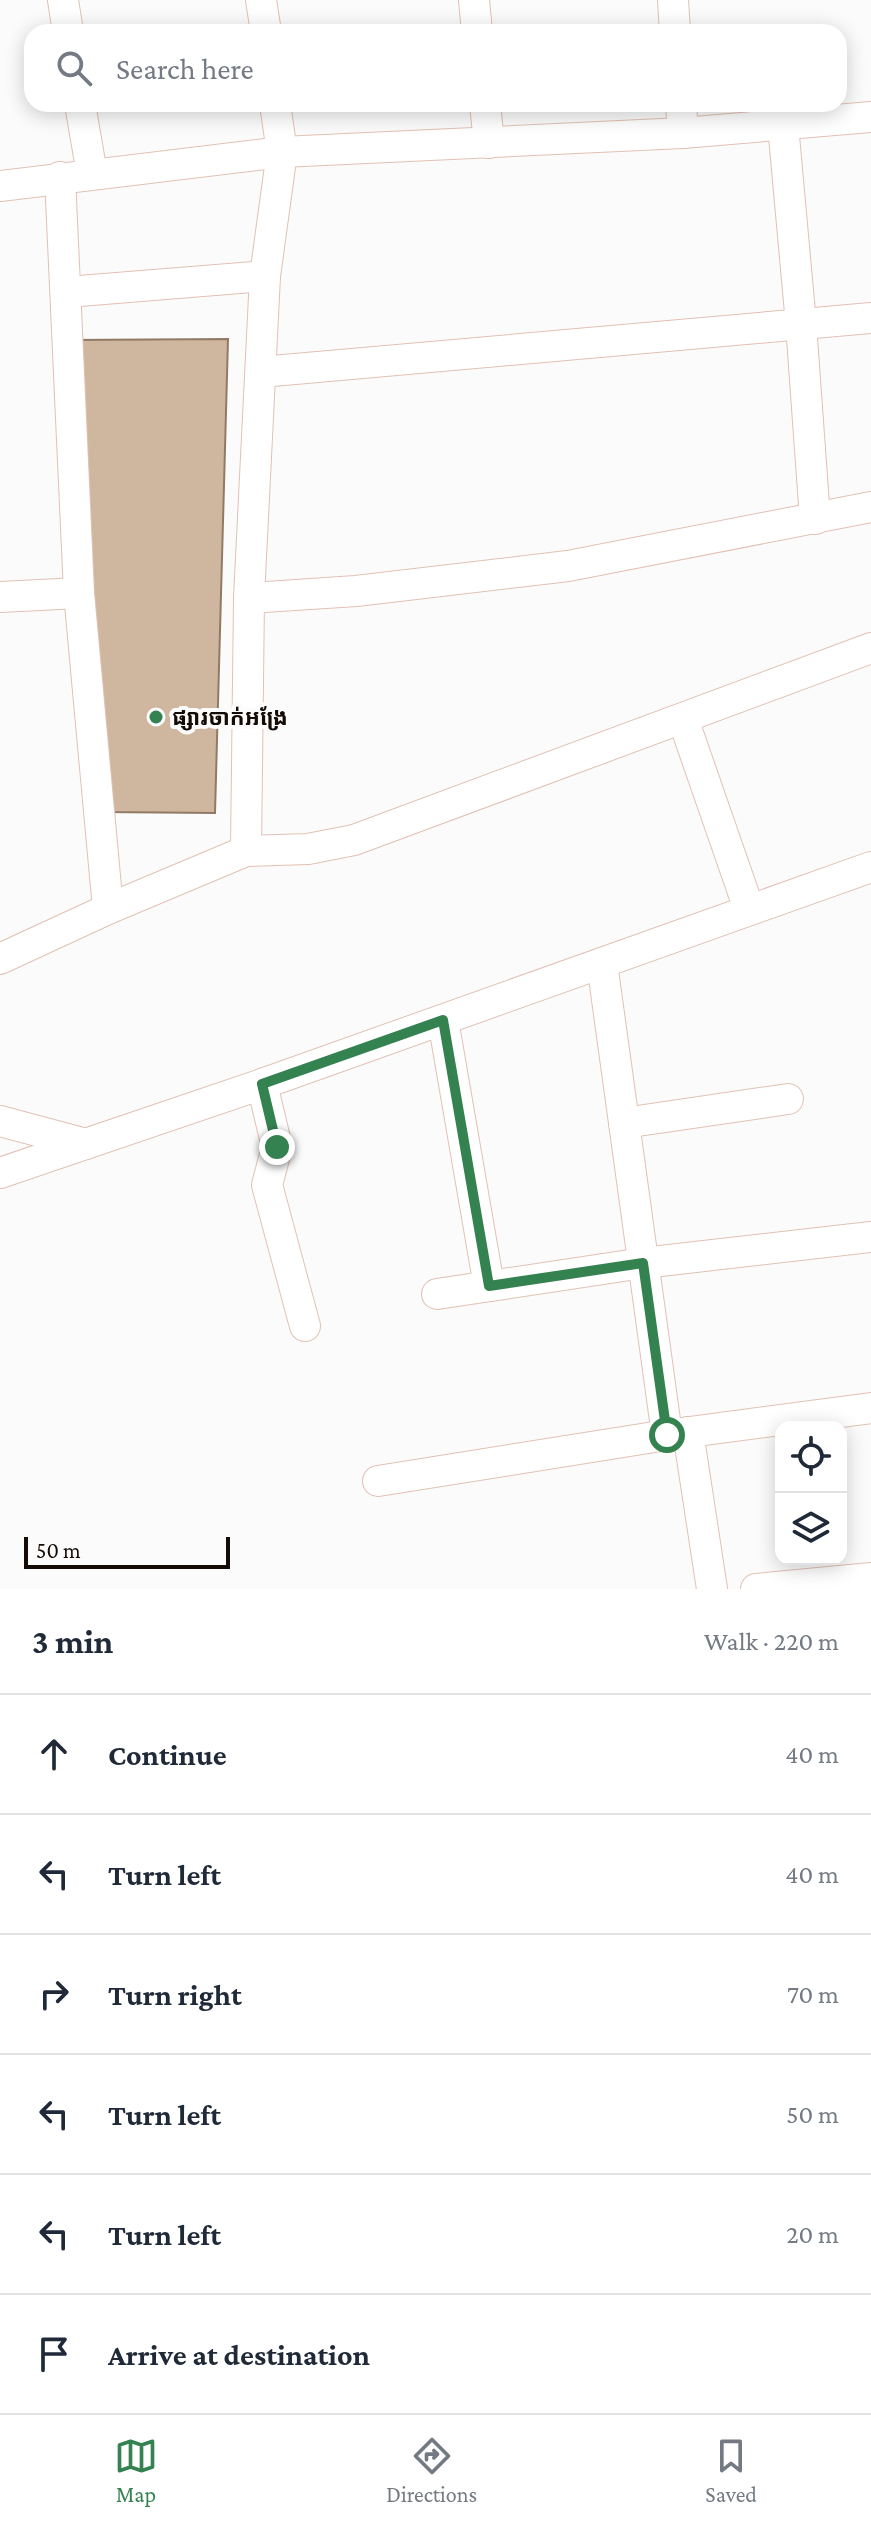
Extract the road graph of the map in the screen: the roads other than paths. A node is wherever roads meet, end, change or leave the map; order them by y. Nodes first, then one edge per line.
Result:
1 (63, 0) edge
2 (261, 0) edge
3 (474, 0) edge
4 (673, 0) edge
5 (67, 24) edge
6 (265, 24) edge
7 (476, 24) edge
8 (674, 24) edge
9 (81, 112) edge
10 (276, 112) edge
11 (486, 112) edge
12 (871, 117) edge
13 (682, 119) edge
14 (783, 125) junction
15 (489, 143) junction
16 (282, 152) junction
17 (92, 174) junction
18 (60, 177) junction
19 (0, 186) edge
20 (265, 276) junction
21 (67, 292) junction
22 (871, 318) edge
23 (801, 324) junction
24 (261, 372) junction
25 (871, 508) edge
26 (815, 519) junction
27 (79, 593) junction
28 (0, 597) edge
29 (249, 598) junction
30 (871, 648) edge
31 (683, 719) junction
32 (246, 851) junction
33 (871, 867) edge
34 (108, 909) junction
35 (749, 909) junction
36 (0, 959) edge
37 (602, 963) junction
38 (443, 1020) junction
39 (262, 1084) junction
40 (788, 1099) dead end
41 (0, 1121) edge
42 (624, 1123) junction
43 (86, 1144) junction
44 (0, 1173) edge
45 (871, 1237) edge
46 (643, 1263) junction
47 (489, 1286) junction
48 (437, 1294) dead end
49 (305, 1326) dead end
50 (871, 1408) edge
51 (677, 1434) junction
52 (378, 1481) dead end
53 (871, 1578) edge
54 (712, 1589) edge
55 (756, 1589) edge

1 - 5 street
2 - 6 street
3 - 7 street
4 - 8 street
9 - 17 street
10 - 16 street
11 - 15 street
12 - 14 street
13 - 14 street
13 - 15 street
14 - 23 street
15 - 16 street
16 - 17 street
16 - 20 street
17 - 18 street
18 - 19 street
18 - 21 street
20 - 21 street
20 - 24 street
21 - 27 street
22 - 23 street
23 - 24 street
23 - 26 street
24 - 29 street
25 - 26 street
26 - 29 street
27 - 28 street
27 - 34 street
29 - 32 street
30 - 31 street
31 - 32 street
31 - 35 street
32 - 34 street
33 - 35 street
34 - 36 street
35 - 37 street
37 - 38 street
37 - 42 street
38 - 39 street
38 - 47 street
39 - 43 street
39 - 49 street
40 - 42 street
41 - 43 street
42 - 46 street
43 - 44 street
45 - 46 street
46 - 47 street
46 - 51 street
47 - 48 street
50 - 51 street
51 - 52 street
51 - 54 street
53 - 55 street

